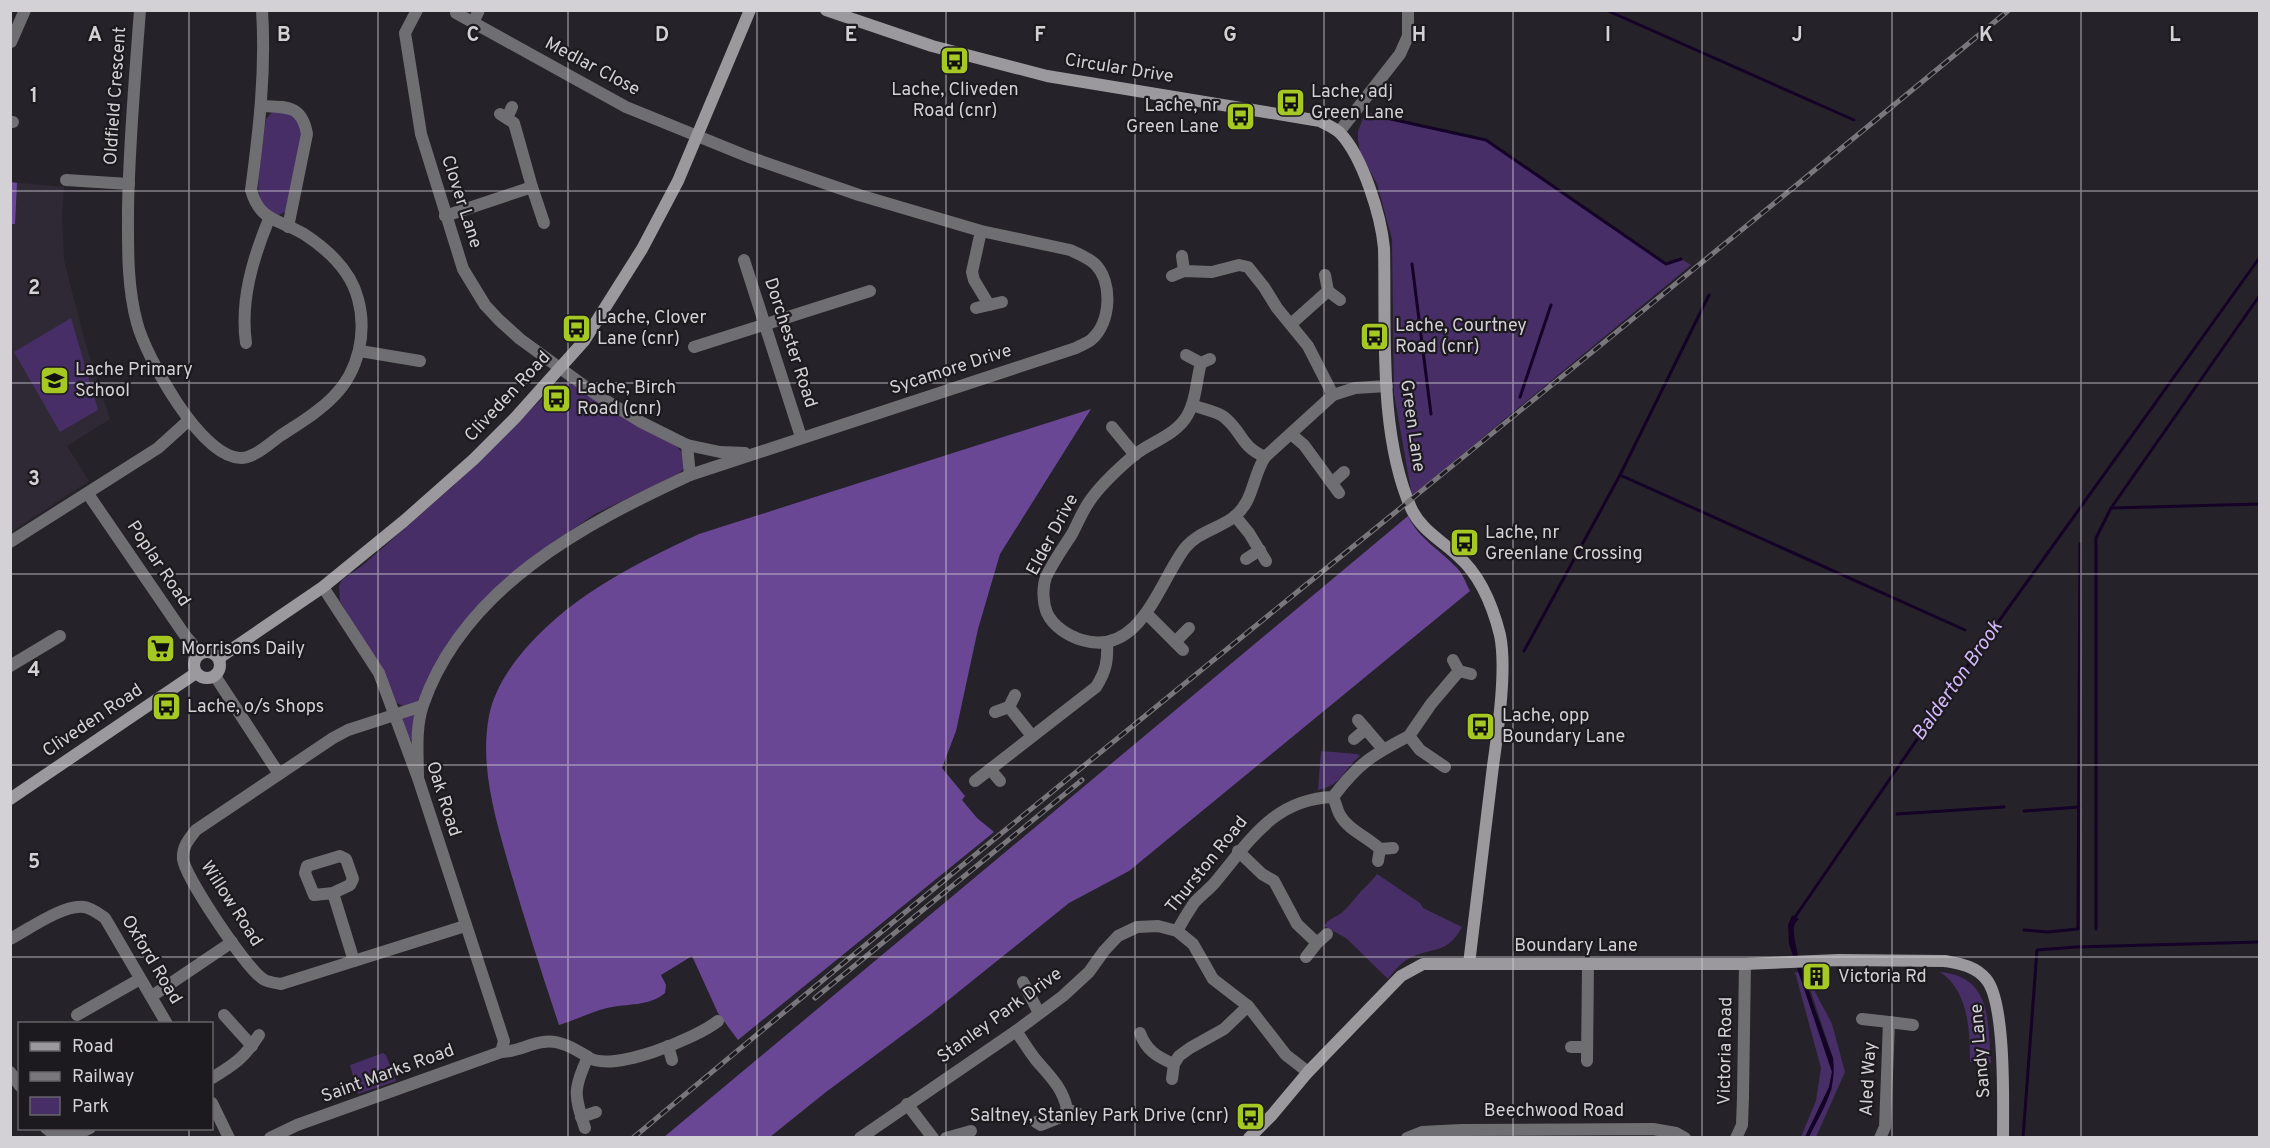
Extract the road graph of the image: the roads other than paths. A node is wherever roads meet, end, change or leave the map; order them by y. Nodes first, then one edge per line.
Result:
1 (25, 10) edge
2 (140, 10) edge
3 (262, 10) edge
4 (417, 10) edge
5 (479, 10) edge
6 (750, 10) edge
7 (826, 10) edge
8 (1408, 10) edge
9 (456, 13) dead end
10 (473, 23) junction
11 (11, 42) edge
12 (262, 106) junction
13 (506, 113) dead end
14 (1339, 132) junction
15 (698, 135) junction
16 (66, 180) dead end
17 (129, 184) junction
18 (532, 187) junction
19 (445, 216) junction
20 (269, 219) junction
21 (543, 224) dead end
22 (288, 227) junction
23 (981, 231) junction
24 (1182, 256) dead end
25 (744, 260) dead end
26 (1325, 275) dead end
27 (870, 291) dead end
28 (1328, 291) junction
29 (1340, 300) dead end
30 (1002, 302) dead end
31 (989, 305) junction
32 (976, 308) dead end
33 (1291, 324) junction
34 (766, 326) junction
35 (246, 343) dead end
36 (693, 347) dead end
37 (360, 351) junction
38 (1186, 355) dead end
39 (420, 362) dead end
40 (560, 369) junction
41 (1387, 386) junction
42 (1333, 395) junction
43 (1192, 405) junction
44 (189, 420) junction
45 (1112, 427) dead end
46 (1291, 434) junction
47 (801, 437) junction
48 (687, 445) junction
49 (751, 454) junction
50 (1135, 455) junction
51 (1265, 457) junction
52 (1344, 472) dead end
53 (690, 475) junction
54 (88, 494) junction
55 (1235, 516) junction
56 (10, 542) edge
57 (1246, 559) dead end
58 (323, 587) junction
59 (1147, 614) junction
60 (1189, 628) dead end
61 (60, 636) dead end
62 (1107, 642) junction
63 (200, 653) junction
64 (219, 658) junction
65 (10, 666) edge
66 (1461, 668) dead end
67 (196, 673) junction
68 (215, 676) junction
69 (1015, 695) dead end
70 (422, 706) junction
71 (1009, 707) junction
72 (995, 712) dead end
73 (395, 714) junction
74 (1032, 736) junction
75 (1409, 736) junction
76 (1354, 739) dead end
77 (1383, 749) junction
78 (1445, 767) dead end
79 (990, 769) junction
80 (279, 774) junction
81 (418, 778) junction
82 (975, 781) dead end
83 (1000, 781) dead end
84 (1334, 797) junction
85 (10, 799) edge
86 (1238, 851) junction
87 (1384, 853) dead end
88 (333, 892) dead end
89 (465, 926) junction
90 (1177, 931) junction
91 (1328, 934) dead end
92 (10, 939) edge
93 (232, 942) junction
94 (1317, 943) junction
95 (1306, 957) dead end
96 (354, 961) junction
97 (1469, 964) junction
98 (1588, 964) junction
99 (1745, 964) junction
100 (1974, 968) joint
101 (140, 979) junction
102 (1023, 982) dead end
103 (152, 996) junction
104 (1248, 1006) junction
105 (1039, 1013) junction
106 (77, 1015) dead end
107 (224, 1015) dead end
108 (1862, 1019) dead end
109 (718, 1021) dead end
110 (166, 1022) edge
111 (1889, 1022) junction
112 (1913, 1025) dead end
113 (1016, 1031) junction
114 (1140, 1033) dead end
115 (259, 1035) dead end
116 (252, 1046) junction
117 (668, 1046) junction
118 (1571, 1047) dead end
119 (1587, 1047) junction
120 (501, 1052) junction
121 (588, 1057) junction
122 (672, 1060) dead end
123 (1587, 1061) dead end
124 (1174, 1064) junction
125 (1308, 1072) junction
126 (213, 1077) edge
127 (1172, 1079) dead end
128 (907, 1104) junction
129 (213, 1105) edge
130 (596, 1112) dead end
131 (1040, 1127) dead end
132 (46, 1130) edge
133 (87, 1130) edge
134 (971, 1131) dead end
135 (1422, 1135) edge
136 (229, 1137) edge
137 (270, 1137) edge
138 (860, 1137) edge
139 (933, 1137) edge
140 (946, 1137) edge
141 (1249, 1137) edge
142 (1407, 1137) edge
143 (1684, 1137) edge
144 (1736, 1137) edge
145 (1880, 1137) edge
146 (2003, 1137) edge

1 - 11 street
2 - 17 street, Oldfield Crescent
3 - 12 street
4 - 19 street, Clover Lane
5 - 10 street
6 - 15 street, Cliveden Road
7 - 14 street, Circular Drive
8 - 14 street
9 - 10 street, Medlar Close
10 - 15 street, Medlar Close
12 - 20 street
12 - 22 street
13 - 18 street
14 - 41 street, Green Lane
15 - 23 street, Sycamore Drive
15 - 40 street, Cliveden Road
16 - 17 street, Oldfield Crescent
17 - 44 street, Oldfield Crescent
18 - 19 street
18 - 21 street
19 - 40 street, Clover Lane
20 - 22 street, Oldfield Crescent
20 - 35 street
22 - 37 street, Oldfield Crescent
23 - 31 street
23 - 47 street, Sycamore Drive
24 - 33 street
25 - 34 street, Dorchester Road
26 - 28 street
27 - 34 street
28 - 29 street
28 - 33 street
30 - 31 street
31 - 32 street
33 - 42 street
34 - 36 street
34 - 47 street, Dorchester Road
37 - 39 street
37 - 44 street, Oldfield Crescent
38 - 43 street, Elder Drive
40 - 48 street, Clover Lane
40 - 58 street, Cliveden Road
41 - 42 street
41 - 97 street, Green Lane
42 - 46 street
43 - 50 street, Elder Drive
43 - 51 street
44 - 54 street
45 - 50 street
46 - 51 street
46 - 52 street
47 - 49 street, Sycamore Drive
48 - 49 street, Clover Lane
48 - 53 street
49 - 53 street, Sycamore Drive
50 - 62 street, Elder Drive
51 - 55 street
53 - 70 street, Sycamore Drive
54 - 56 street
54 - 63 street, Poplar Road
55 - 57 street
55 - 59 street
58 - 64 street, Cliveden Road
58 - 73 street, Oak Road
59 - 60 street
59 - 62 street
61 - 65 street
62 - 74 street
63 - 64 street
63 - 67 street
64 - 68 street
66 - 75 street
67 - 68 street
67 - 85 street, Cliveden Road
68 - 80 street
69 - 71 street
70 - 73 street
70 - 81 street, Sycamore Drive
71 - 72 street
71 - 74 street
73 - 80 street, Willow Road
73 - 81 street, Oak Road
74 - 79 street
75 - 77 street
75 - 78 street
76 - 77 street
77 - 84 street
79 - 82 street
79 - 83 street
80 - 93 street, Willow Road
81 - 89 street, Oak Road
84 - 86 street, Thurston Road
84 - 87 street
86 - 90 street, Thurston Road
86 - 94 street
88 - 96 street
89 - 96 street, Willow Road
89 - 120 street, Oak Road
90 - 104 street
90 - 105 street, Stanley Park Drive
91 - 94 street
92 - 101 street, Oxford Road
93 - 96 street, Willow Road
93 - 103 street
94 - 95 street
97 - 98 street, Boundary Lane
97 - 125 street, Boundary Lane
98 - 99 street, Boundary Lane
98 - 119 street
99 - 100 street, Boundary Lane
99 - 144 street, Victoria Road
100 - 146 street, Sandy Lane
101 - 103 street, Oxford Road
101 - 106 street
102 - 105 street
103 - 110 street, Oxford Road
104 - 124 street
104 - 125 street
105 - 113 street, Stanley Park Drive
107 - 116 street
108 - 111 street, Aled Way
109 - 117 street, Saint Marks Road
111 - 112 street, Aled Way
111 - 145 street, Aled Way
113 - 128 street, Stanley Park Drive
113 - 131 street
114 - 124 street
115 - 116 street
116 - 126 street
117 - 121 street, Saint Marks Road
117 - 122 street
118 - 119 street
119 - 123 street
120 - 121 street, Saint Marks Road
120 - 137 street, Saint Marks Road
121 - 130 street
124 - 127 street
125 - 141 street, Boundary Lane
128 - 138 street, Stanley Park Drive
128 - 139 street
129 - 136 street
132 - 133 street
134 - 140 street
135 - 142 street, Beechwood Road
135 - 143 street, Beechwood Road

